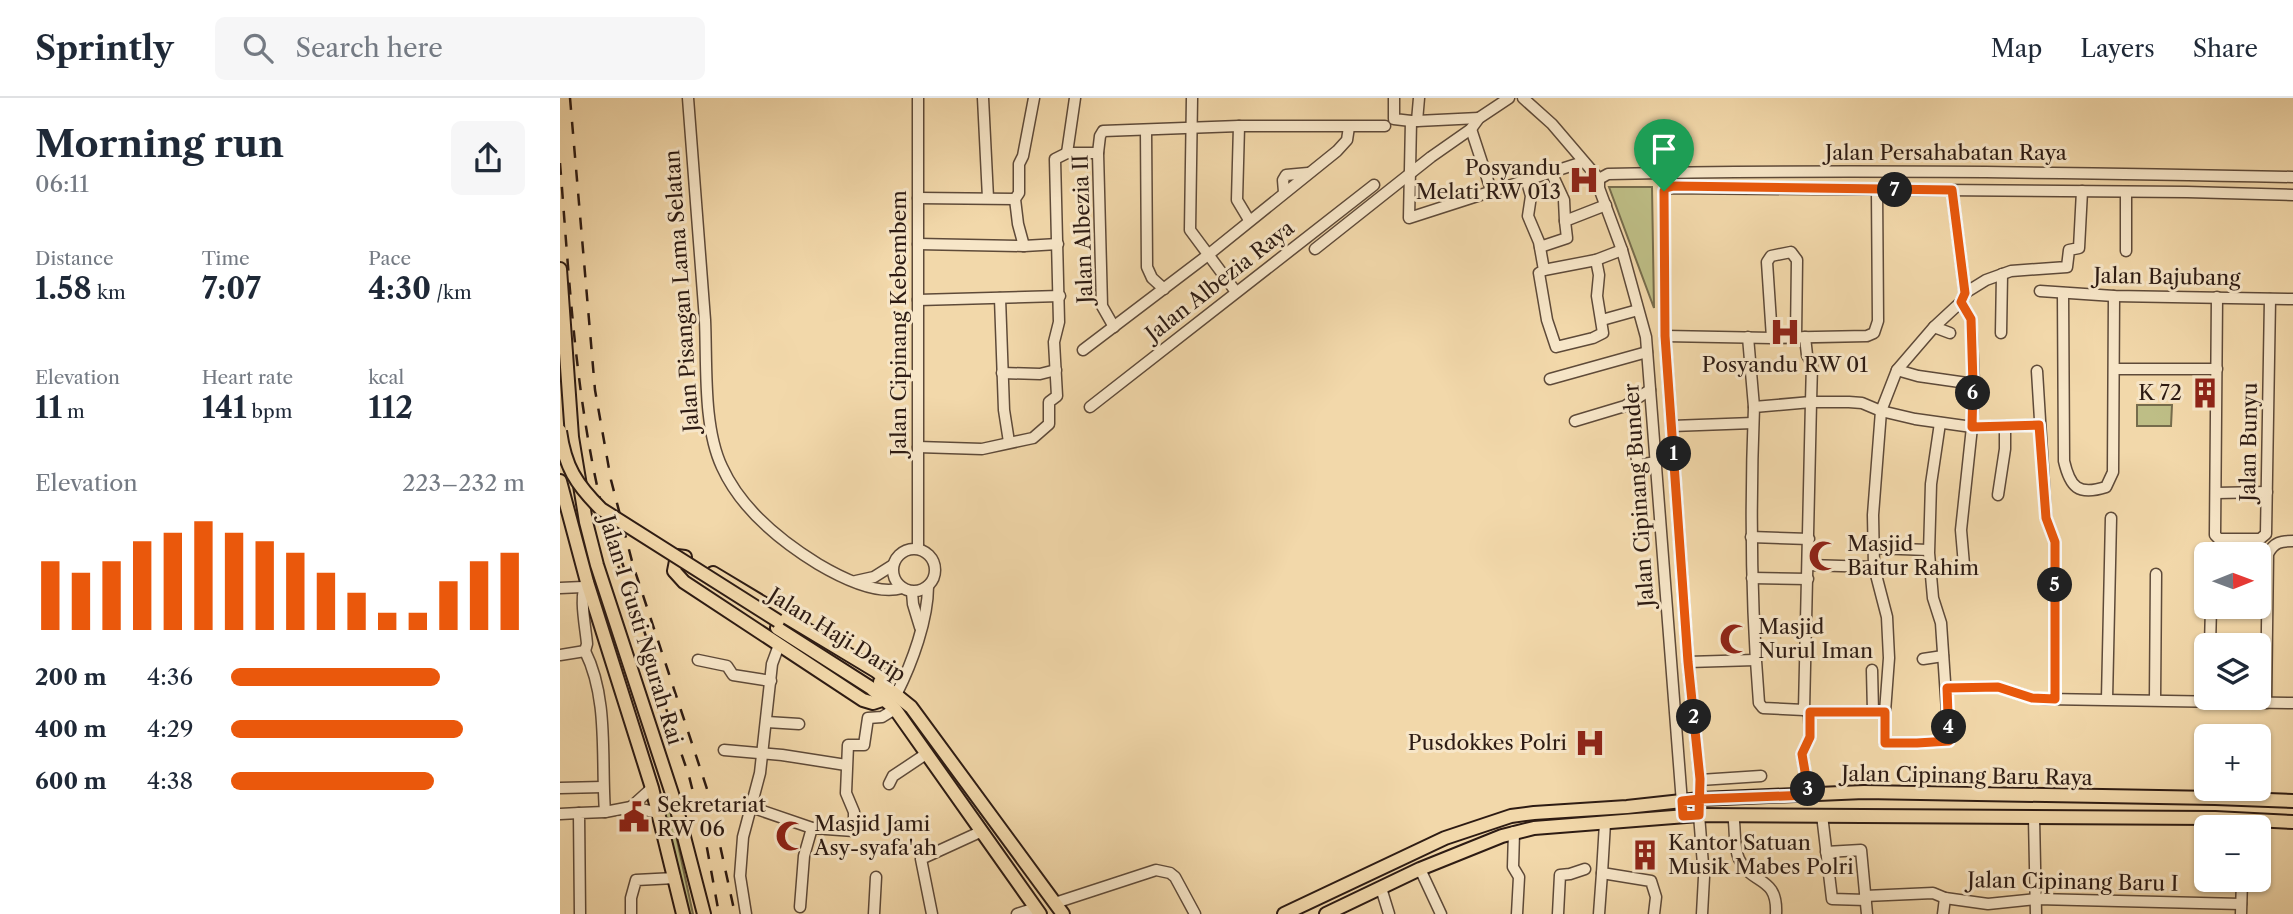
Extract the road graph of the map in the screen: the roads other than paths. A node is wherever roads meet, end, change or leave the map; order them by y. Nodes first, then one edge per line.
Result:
1 (688, 98) edge
2 (918, 98) edge
3 (983, 98) edge
4 (1034, 98) edge
5 (1075, 98) edge
6 (1192, 98) edge
7 (1394, 98) edge
8 (1419, 98) edge
9 (1509, 98) edge
10 (1523, 98) edge
11 (1479, 118) junction
12 (1414, 121) junction
13 (1239, 126) junction
14 (1385, 126) dead end
15 (1349, 127) junction
16 (1192, 129) junction
17 (1471, 129) junction
18 (1146, 130) junction
19 (1067, 153) junction
20 (1098, 153) junction
21 (1583, 162) junction
22 (1766, 170) junction
23 (1411, 173) junction
24 (1552, 174) junction
25 (2224, 176) junction
26 (2293, 177) edge
27 (1599, 179) junction
28 (1527, 182) junction
29 (1374, 185) dead end
30 (1767, 188) junction
31 (1877, 190) junction
32 (1952, 190) junction
33 (1664, 191) joint
34 (2082, 191) junction
35 (2126, 192) junction
36 (1492, 193) junction
37 (2224, 194) junction
38 (2293, 195) edge
39 (918, 198) junction
40 (988, 198) junction
41 (1015, 199) junction
42 (1606, 205) junction
43 (1249, 220) junction
44 (1565, 221) junction
45 (918, 244) junction
46 (1058, 244) junction
47 (1024, 246) junction
48 (1540, 247) junction
49 (1315, 249) dead end
50 (1622, 250) junction
51 (2126, 251) dead end
52 (1208, 255) junction
53 (1596, 260) junction
54 (560, 269) edge
55 (1544, 270) junction
56 (2002, 274) junction
57 (1164, 289) junction
58 (2040, 291) dead end
59 (1236, 292) junction
60 (2063, 293) junction
61 (1060, 296) junction
62 (2114, 296) junction
63 (1963, 297) junction
64 (2217, 297) junction
65 (1000, 298) junction
66 (2270, 299) junction
67 (2293, 299) edge
68 (918, 300) junction
69 (1638, 310) junction
70 (1602, 320) junction
71 (1114, 327) junction
72 (1934, 327) junction
73 (1950, 333) dead end
74 (2001, 333) dead end
75 (1665, 336) junction
76 (1748, 337) junction
77 (1801, 337) junction
78 (1772, 338) junction
79 (1083, 350) dead end
80 (1647, 352) junction
81 (2116, 369) junction
82 (2217, 369) junction
83 (1056, 370) junction
84 (1897, 370) junction
85 (2037, 371) dead end
86 (1002, 373) junction
87 (1550, 379) dead end
88 (1973, 384) junction
89 (1650, 390) junction
90 (1811, 402) junction
91 (1090, 407) dead end
92 (1754, 407) junction
93 (1881, 411) junction
94 (1575, 421) dead end
95 (1753, 423) junction
96 (1940, 423) junction
97 (2039, 425) junction
98 (1672, 426) junction
99 (2005, 426) junction
100 (1972, 427) junction
101 (560, 431) edge
102 (1009, 442) junction
103 (1634, 444) dead end
104 (918, 447) junction
105 (560, 461) edge
106 (1656, 462) junction
107 (560, 481) edge
108 (2267, 492) junction
109 (2216, 493) junction
110 (1997, 495) dead end
111 (2111, 518) dead end
112 (1751, 537) junction
113 (1808, 539) junction
114 (2293, 541) edge
115 (918, 548) junction
116 (1874, 548) junction
117 (1928, 550) junction
118 (1680, 553) junction
119 (1662, 556) junction
120 (893, 565) junction
121 (1808, 565) junction
122 (1874, 567) junction
123 (1930, 568) junction
124 (2156, 574) dead end
125 (1752, 578) junction
126 (1808, 579) junction
127 (855, 581) junction
128 (585, 584) junction
129 (928, 586) junction
130 (560, 588) edge
131 (1665, 589) junction
132 (1682, 589) junction
133 (907, 590) junction
134 (778, 625) junction
135 (618, 628) junction
136 (920, 628) junction
137 (2266, 633) edge
138 (603, 634) junction
139 (779, 645) junction
140 (585, 651) junction
141 (560, 655) edge
142 (1943, 656) junction
143 (1923, 659) dead end
144 (698, 660) dead end
145 (1755, 660) junction
146 (1688, 662) junction
147 (1872, 670) dead end
148 (771, 681) junction
149 (1947, 688) junction
150 (889, 693) junction
151 (2055, 699) junction
152 (2107, 699) junction
153 (2194, 699) edge
154 (2155, 700) junction
155 (2271, 703) edge
156 (2293, 703) edge
157 (895, 709) junction
158 (1807, 711) junction
159 (1873, 712) junction
160 (1885, 712) junction
161 (767, 722) junction
162 (799, 724) dead end
163 (724, 750) dead end
164 (763, 754) junction
165 (926, 754) junction
166 (846, 765) junction
167 (1761, 776) dead end
168 (1700, 779) junction
169 (889, 784) dead end
170 (603, 787) junction
171 (560, 788) edge
172 (652, 788) junction
173 (1809, 795) junction
174 (1700, 799) junction
175 (1682, 801) junction
176 (2293, 801) edge
177 (751, 805) junction
178 (631, 807) junction
179 (605, 812) junction
180 (579, 813) junction
181 (659, 813) junction
182 (560, 814) edge
183 (1699, 815) junction
184 (1733, 815) junction
185 (1822, 815) junction
186 (1683, 816) junction
187 (2034, 818) junction
188 (2194, 822) edge
189 (2271, 822) edge
190 (2293, 822) edge
191 (1605, 823) junction
192 (812, 828) junction
193 (980, 832) junction
194 (1514, 832) junction
195 (1826, 852) junction
196 (1420, 869) junction
197 (1585, 869) dead end
198 (1602, 873) junction
199 (876, 877) dead end
200 (676, 878) junction
201 (1343, 887) junction
202 (1381, 888) junction
203 (1325, 895) junction
204 (1865, 898) junction
205 (1945, 898) junction
206 (2037, 899) junction
207 (1055, 903) junction
208 (800, 907) dead end
209 (2241, 909) edge
210 (1340, 910) edge
211 (1038, 911) edge
212 (580, 914) edge
213 (631, 914) edge
214 (683, 914) edge
215 (704, 914) edge
216 (746, 914) edge
217 (874, 914) edge
218 (932, 914) edge
219 (1017, 914) edge
220 (1063, 914) edge
221 (1195, 914) edge
222 (1284, 914) edge
223 (1389, 914) edge
224 (1441, 914) edge
225 (1517, 914) edge
226 (1558, 914) edge
227 (1599, 914) edge
228 (1654, 914) edge
229 (1702, 914) edge
230 (1776, 914) edge
231 (1867, 914) edge
232 (1943, 914) edge
233 (2036, 914) edge

1 - 127 street, Jalan Pisangan Lama Selatan
2 - 39 street, Jalan Cipinang Kebembem
3 - 40 street
4 - 41 street
5 - 19 street
6 - 16 street
7 - 12 street
8 - 12 street
9 - 11 street
10 - 21 street
11 - 12 street
11 - 17 street
12 - 23 street
13 - 15 street
13 - 16 street
13 - 43 street
14 - 15 street
15 - 43 street
16 - 18 street
16 - 52 street
17 - 23 street
17 - 36 street
18 - 20 street, Jalan Albezia II
18 - 57 street
19 - 20 street
19 - 46 street
20 - 71 street, Jalan Albezia II
21 - 24 street
21 - 27 street
22 - 25 street, Jalan Persahabatan Raya
22 - 27 street, Jalan Persahabatan Raya
22 - 30 street
23 - 36 street
23 - 49 street
24 - 28 street
24 - 44 street
25 - 26 street, Jalan Persahabatan Raya
25 - 37 street
27 - 42 street, Jalan Cipinang Bunder
28 - 36 street
28 - 48 street
29 - 59 street, Jalan Albezia Raya
30 - 31 street, Jalan Persahabatan Raya
30 - 33 street, Jalan Persahabatan Raya
31 - 32 street, Jalan Persahabatan Raya
31 - 77 street
32 - 34 street, Jalan Persahabatan Raya
32 - 63 street
33 - 75 street, Jalan Cipinang Bunder
34 - 35 street, Jalan Persahabatan Raya
34 - 56 street
35 - 37 street, Jalan Persahabatan Raya
35 - 51 street
37 - 38 street, Jalan Persahabatan Raya
39 - 40 street
39 - 45 street, Jalan Cipinang Kebembem
40 - 41 street
41 - 47 street
42 - 44 street
42 - 50 street, Jalan Cipinang Bunder
43 - 52 street
44 - 48 street
45 - 47 street
45 - 68 street, Jalan Cipinang Kebembem
46 - 47 street
46 - 61 street
48 - 55 street
50 - 53 street
50 - 69 street, Jalan Cipinang Bunder
52 - 57 street
52 - 59 street
53 - 55 street
53 - 70 street
54 - 135 main road, Jalan I Gusti Ngurah Rai
55 - 70 street
56 - 63 street
56 - 74 street
57 - 71 street
58 - 60 street, Jalan Bajubang
59 - 91 street, Jalan Albezia Raya
60 - 62 street, Jalan Bajubang
60 - 81 street
61 - 65 street
61 - 83 street
62 - 64 street, Jalan Bajubang
62 - 81 street
63 - 72 street
63 - 88 street
64 - 66 street, Jalan Bajubang
64 - 82 street
65 - 68 street
65 - 86 street
66 - 67 street, Jalan Bajubang
66 - 108 street, Jalan Bunyu
68 - 104 street, Jalan Cipinang Kebembem
69 - 70 street
69 - 80 street, Jalan Cipinang Bunder
71 - 79 street
72 - 73 street
72 - 84 street
75 - 76 street
75 - 98 street, Jalan Cipinang Bunder
76 - 78 street
76 - 92 street
77 - 78 street
77 - 78 street
77 - 90 street
80 - 87 street
80 - 89 street, Jalan Cipinang Bunder
81 - 82 street
82 - 109 street
83 - 86 street
83 - 102 street
84 - 88 street
84 - 93 street
85 - 97 street
86 - 102 street
88 - 100 street
89 - 94 street
89 - 106 street, Jalan Cipinang Bunder
90 - 92 street
90 - 93 street
90 - 113 street
92 - 95 street
93 - 96 street
93 - 116 street
95 - 98 street
95 - 112 street
96 - 100 street
96 - 117 street
97 - 99 street
97 - 151 street
98 - 118 street, Jalan Cipinang Bunder
99 - 100 street
99 - 110 street
100 - 123 street
101 - 134 main road, Jalan Haji Darip, bridge
102 - 104 street
103 - 106 street
104 - 115 street, Jalan Cipinang Kebembem
105 - 134 main road, Jalan Haji Darip, bridge
106 - 119 street, Jalan Cipinang Bunder
107 - 128 main road, Jalan I Gusti Ngurah Rai
108 - 109 street
108 - 109 street, Jalan Bunyu
111 - 152 street
112 - 113 street
112 - 125 street
113 - 121 street
114 - 137 street
115 - 120 street
115 - 129 street
116 - 117 street
116 - 122 street
117 - 123 street
118 - 119 street
118 - 132 street, Jalan Cipinang Bunder
119 - 131 street, Jalan Cipinang Bunder
120 - 127 street
120 - 133 street
121 - 122 street
121 - 126 street
122 - 160 street
123 - 142 street
124 - 154 street
125 - 126 street
125 - 145 street
126 - 158 street
127 - 133 street, Jalan Pisangan Lama Selatan
128 - 130 street
128 - 138 main road, Jalan I Gusti Ngurah Rai
128 - 140 street
129 - 133 street
129 - 136 street
131 - 132 street
131 - 175 street, Jalan Cipinang Bunder
132 - 146 street, Jalan Cipinang Bunder
133 - 136 street
134 - 150 main road, Jalan Haji Darip
135 - 138 main road
135 - 215 main road, Jalan I Gusti Ngurah Rai
136 - 150 street
138 - 172 main road, Jalan I Gusti Ngurah Rai
139 - 148 street
139 - 150 main road
139 - 150 main road
140 - 141 street
140 - 170 street
142 - 143 street
142 - 149 street
144 - 148 street
145 - 146 street
145 - 158 street
146 - 168 street, Jalan Cipinang Bunder
147 - 159 street
148 - 161 street
149 - 151 street
149 - 160 street
150 - 157 main road, Jalan Haji Darip
150 - 207 main road, Jalan Haji Darip
151 - 152 street
152 - 154 street
153 - 154 street
155 - 156 street
157 - 165 main road, Jalan Haji Darip
157 - 166 street
158 - 159 street
158 - 173 street
159 - 160 street
161 - 162 street
161 - 164 street
163 - 164 street
164 - 166 street
164 - 177 street
165 - 169 street
165 - 193 main road, Jalan Haji Darip
166 - 192 street
167 - 168 street
168 - 174 street, Jalan Cipinang Bunder
170 - 171 street
170 - 179 street
172 - 178 street
172 - 181 main road, Jalan I Gusti Ngurah Rai
173 - 174 main road, Jalan Cipinang Baru Raya
173 - 176 main road, Jalan Cipinang Baru Raya
174 - 175 main road, Jalan Cipinang Baru Raya
174 - 183 street, Jalan Cipinang Bunder
175 - 186 street, Jalan Cipinang Bunder
175 - 201 main road, Jalan Cipinang Baru Raya
177 - 192 street
177 - 216 street
178 - 179 street
178 - 181 street
179 - 180 street
180 - 182 street
180 - 212 street
181 - 200 main road, Jalan I Gusti Ngurah Rai
183 - 184 main road, Jalan Cipinang Baru Raya
183 - 186 main road, Jalan Cipinang Baru Raya
183 - 229 street, Jalan Cipinang Bunder
184 - 185 main road, Jalan Cipinang Baru Raya
184 - 230 street
185 - 187 main road, Jalan Cipinang Baru Raya
185 - 195 street
186 - 191 main road, Jalan Cipinang Baru Raya
187 - 188 main road, Jalan Cipinang Baru Raya
187 - 206 street
189 - 190 main road, Jalan Cipinang Baru Raya
191 - 194 main road, Jalan Cipinang Baru Raya
191 - 198 street
192 - 208 street
193 - 211 main road, Jalan Haji Darip
193 - 218 street
194 - 196 main road, Jalan Cipinang Baru Raya
194 - 225 street
195 - 204 street, Jalan Cipinang Baru I
195 - 204 street
196 - 202 main road, Jalan Cipinang Baru Raya
196 - 224 street
197 - 226 street
198 - 227 street
198 - 228 street
199 - 217 street
200 - 213 street
200 - 214 main road, Jalan I Gusti Ngurah Rai
201 - 203 main road, Jalan Cipinang Baru Raya
201 - 210 main road
202 - 210 main road, Jalan Cipinang Baru Raya
202 - 223 street
203 - 210 main road
203 - 222 main road, Jalan Cipinang Baru Raya
204 - 205 street, Jalan Cipinang Baru I
204 - 231 street
205 - 206 street, Jalan Cipinang Baru I
205 - 232 street
206 - 209 street, Jalan Cipinang Baru I
206 - 233 street
207 - 220 main road, Jalan Haji Darip
207 - 221 street
211 - 219 street

